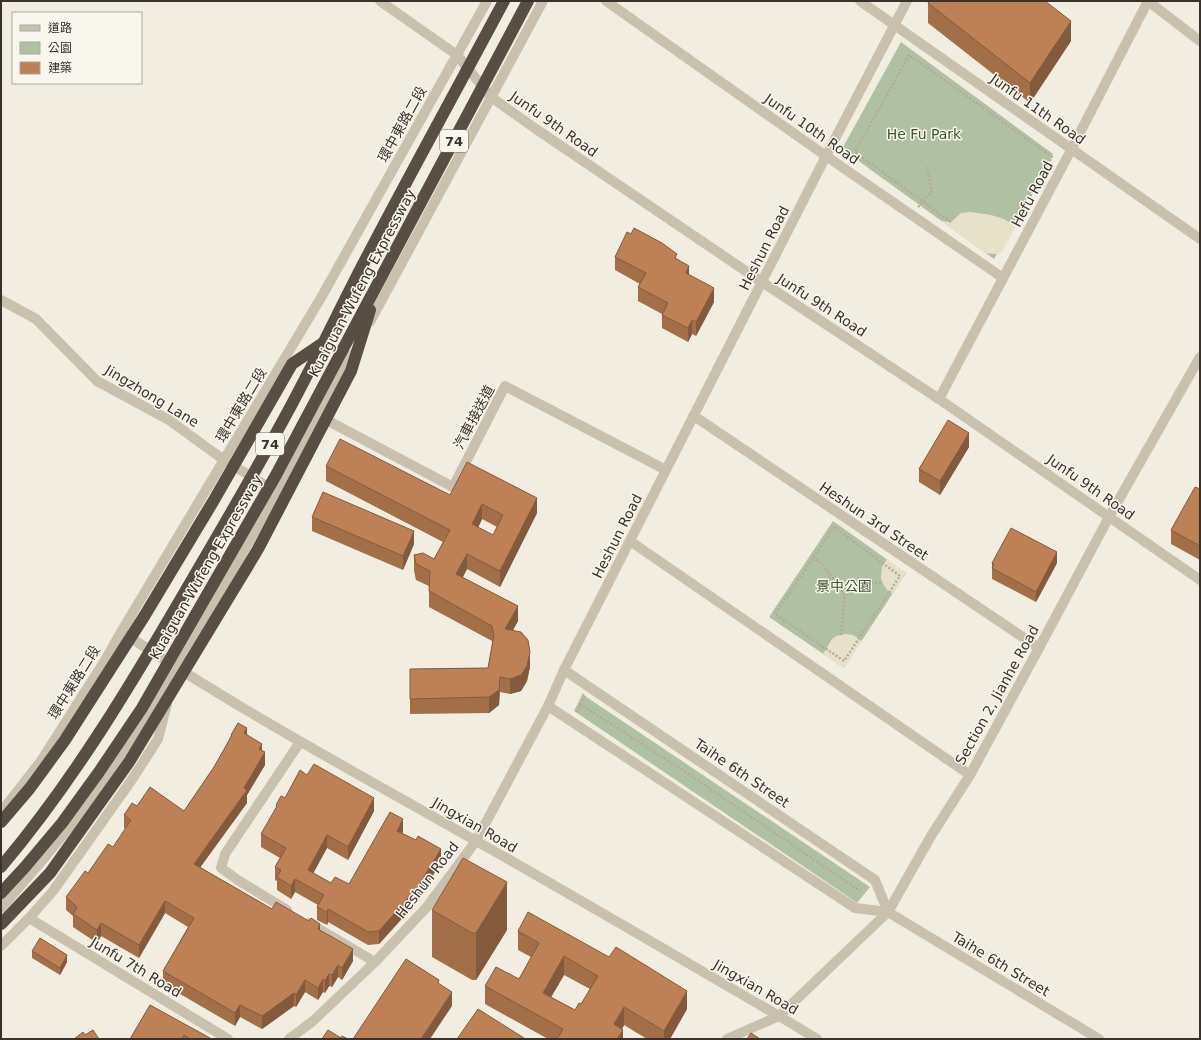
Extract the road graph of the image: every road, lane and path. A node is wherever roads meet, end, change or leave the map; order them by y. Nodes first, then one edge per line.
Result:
1 (380, 1) edge
2 (487, 1) edge
3 (504, 1) edge
4 (528, 1) edge
5 (543, 1) edge
6 (606, 1) edge
7 (860, 1) edge
8 (907, 1) edge
9 (1148, 1) edge
10 (895, 25) junction
11 (1200, 41) edge
12 (457, 55) junction
13 (491, 97) junction
14 (1071, 150) junction
15 (826, 156) junction
16 (927, 167) dead end
17 (911, 215) junction
18 (951, 222) dead end
19 (1014, 225) dead end
20 (1200, 239) edge
21 (1004, 278) junction
22 (380, 281) junction
23 (762, 282) junction
24 (1, 300) edge
25 (324, 343) junction
26 (1200, 357) edge
27 (939, 399) junction
28 (319, 416) junction
29 (694, 416) junction
30 (224, 460) junction
31 (666, 470) junction
32 (277, 492) junction
33 (1109, 517) junction
34 (630, 541) junction
35 (813, 557) junction
36 (1200, 580) edge
37 (882, 582) dead end
38 (845, 596) junction
39 (121, 632) junction
40 (841, 635) dead end
41 (1039, 648) junction
42 (177, 669) junction
43 (564, 670) junction
44 (585, 696) dead end
45 (580, 704) junction
46 (548, 706) junction
47 (577, 712) dead end
48 (300, 742) junction
49 (970, 775) junction
50 (1, 812) edge
51 (1, 822) edge
52 (476, 841) junction
53 (1, 867) edge
54 (863, 888) dead end
55 (860, 891) junction
56 (1, 893) edge
57 (857, 896) dead end
58 (1, 908) edge
59 (888, 912) junction
60 (29, 918) junction
61 (1, 924) edge
62 (1, 946) edge
63 (375, 962) junction
64 (779, 1016) junction
65 (228, 1039) edge
66 (289, 1039) edge
67 (727, 1039) edge
68 (817, 1039) edge
69 (1098, 1039) edge

1 - 12 street, Junfu 9th Road
2 - 12 street, 環中東路二段
3 - 25 highway, Kuaiguan-Wufeng Expressway / 74, bridge
4 - 22 highway, Kuaiguan-Wufeng Expressway / 74, bridge
5 - 13 street
6 - 15 street, Junfu 10th Road
7 - 10 street, Junfu 11th Road
8 - 10 street, Heshun Road
9 - 11 street
9 - 14 street, Hefu Road
10 - 14 street, Junfu 11th Road
10 - 15 street, Heshun Road
12 - 13 street, Junfu 9th Road
12 - 30 street, 環中東路二段
13 - 23 street, Junfu 9th Road
13 - 28 street
14 - 20 street, Junfu 11th Road
14 - 21 street, Hefu Road
15 - 17 street, Junfu 10th Road
15 - 23 street, Heshun Road
16 - 17 path
17 - 21 street, Junfu 10th Road
18 - 19 path
21 - 27 street, Hefu Road
22 - 56 highway, Kuaiguan-Wufeng Expressway / 74, bridge
22 - 61 highway, bridge
23 - 27 street, Junfu 9th Road
23 - 29 street, Heshun Road
24 - 30 street, Jingzhong Lane
25 - 51 highway, bridge
25 - 53 highway, Kuaiguan-Wufeng Expressway / 74, bridge
26 - 33 street, Section 2, Jianhe Road
27 - 33 street, Junfu 9th Road
28 - 31 street, 汽車接送道
28 - 32 street
29 - 31 street, Heshun Road
29 - 41 street, Heshun 3rd Street
30 - 32 street, Jingzhong Lane
30 - 39 street, 環中東路二段
31 - 34 street, Heshun Road
32 - 42 street
33 - 36 street, Junfu 9th Road
33 - 41 street, Section 2, Jianhe Road
34 - 43 street, Heshun Road
34 - 49 street
35 - 35 path
35 - 38 path
37 - 38 path
38 - 40 path
39 - 42 street, Jingxian Road
39 - 50 street, 環中東路二段
41 - 49 street, Section 2, Jianhe Road
42 - 48 street, Jingxian Road
42 - 58 street
42 - 60 street
43 - 46 street, Heshun Road
43 - 59 street, Taihe 6th Street
44 - 45 path
45 - 47 path
45 - 55 path
46 - 52 street, Heshun Road
46 - 59 street, Taihe 6th Street
48 - 52 street, Jingxian Road
48 - 63 street
49 - 59 street, Section 2, Jianhe Road
52 - 63 street, Heshun Road
52 - 64 street, Jingxian Road
54 - 55 path
55 - 57 path
59 - 64 street, Section 2, Jianhe Road
59 - 69 street, Taihe 6th Street
60 - 62 street
60 - 65 street, Junfu 7th Road
63 - 66 street, Heshun Road
64 - 67 street, Section 2, Jianhe Road
64 - 68 street, Jingxian Road

